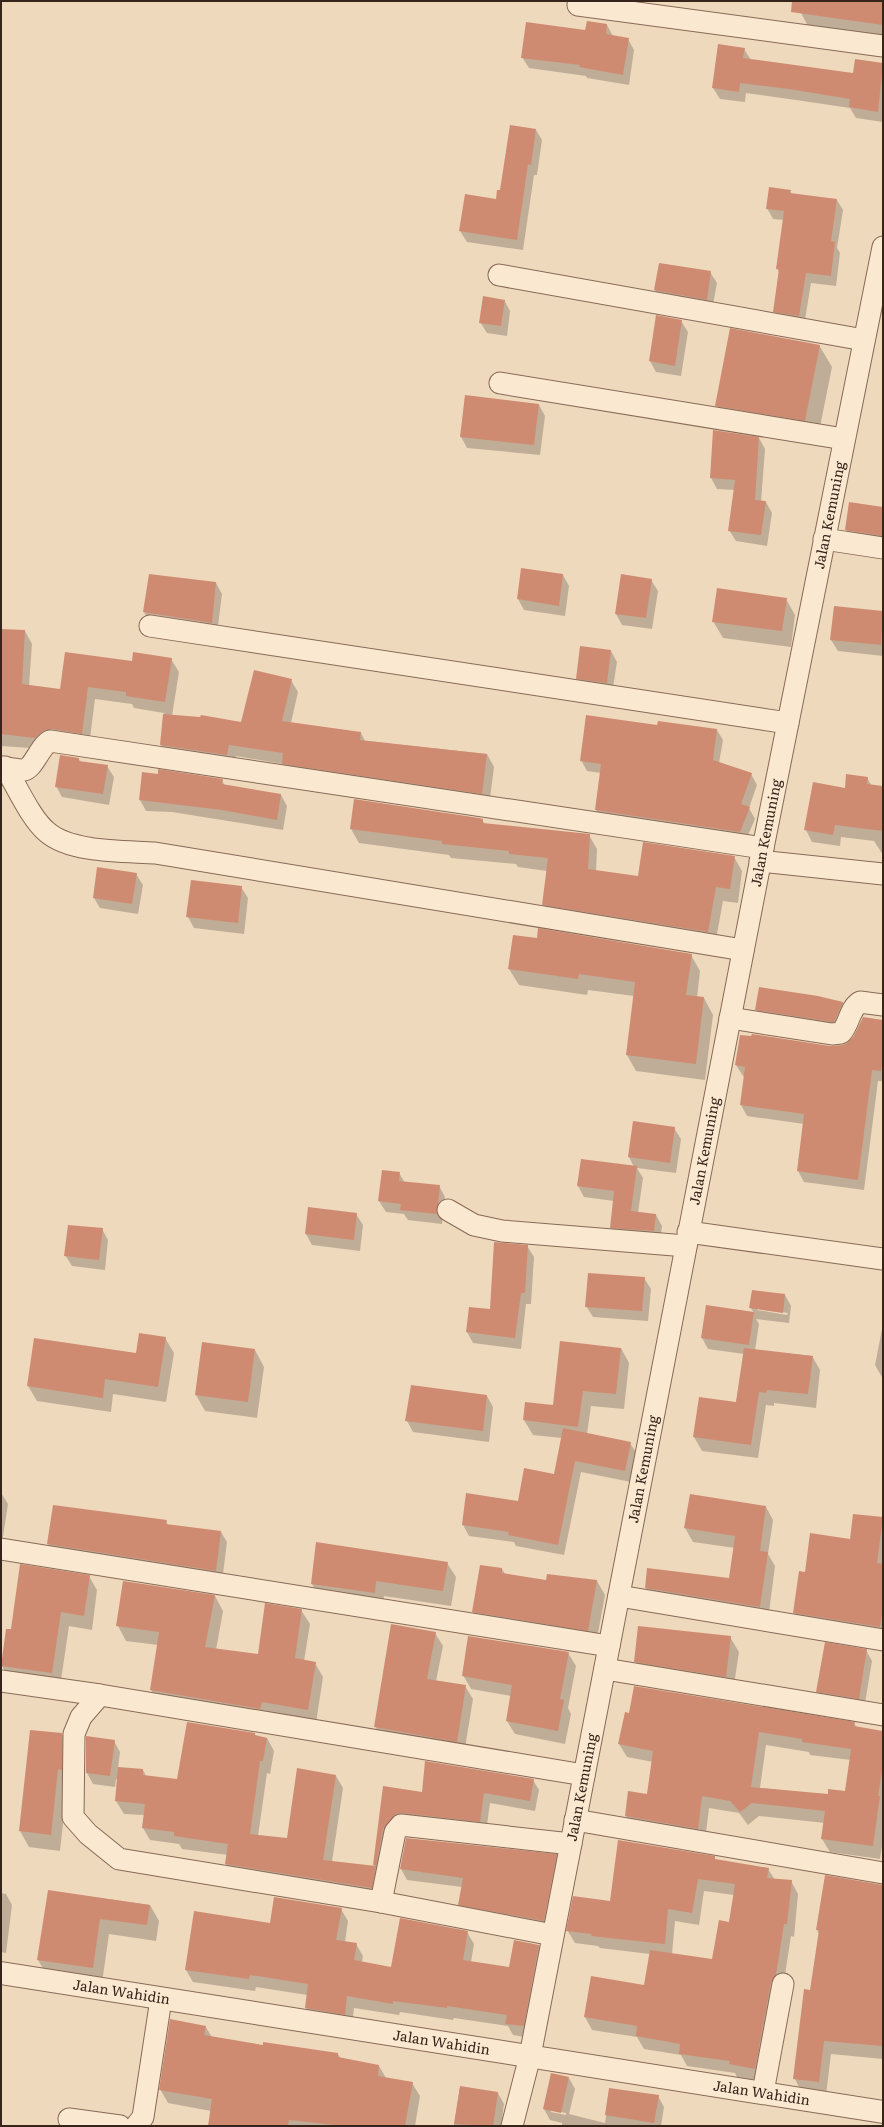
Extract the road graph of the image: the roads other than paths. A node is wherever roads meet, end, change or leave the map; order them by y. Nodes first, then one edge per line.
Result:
1 (579, 1) edge
2 (883, 46) edge
3 (883, 247) edge
4 (498, 275) dead end
5 (864, 340) junction
6 (500, 383) dead end
7 (844, 438) junction
8 (824, 539) junction
9 (883, 548) edge
10 (150, 626) dead end
11 (788, 723) junction
12 (3, 767) edge
13 (761, 854) junction
14 (883, 874) edge
15 (743, 950) junction
16 (883, 1005) edge
17 (730, 1018) junction
18 (448, 1210) dead end
19 (687, 1239) junction
20 (883, 1259) edge
21 (1, 1549) edge
22 (619, 1596) junction
23 (883, 1640) edge
24 (609, 1646) junction
25 (605, 1669) junction
26 (1, 1681) edge
27 (100, 1695) junction
28 (883, 1715) edge
29 (584, 1775) junction
30 (575, 1820) junction
31 (571, 1844) junction
32 (883, 1873) edge
33 (381, 1902) junction
34 (553, 1935) junction
35 (1, 1973) edge
36 (784, 1984) dead end
37 (161, 1999) junction
38 (530, 2056) junction
39 (763, 2092) junction
40 (883, 2112) edge
41 (69, 2119) dead end
42 (120, 2126) edge
43 (136, 2126) edge
44 (512, 2126) edge

1 - 2 street
3 - 5 street, Jalan Kemuning
4 - 5 street
5 - 7 street, Jalan Kemuning
6 - 7 street
7 - 8 street, Jalan Kemuning
8 - 9 street
8 - 11 street, Jalan Kemuning
10 - 11 street
11 - 13 street, Jalan Kemuning
12 - 13 street
12 - 15 street
13 - 14 street
13 - 15 street, Jalan Kemuning
15 - 17 street, Jalan Kemuning
16 - 17 street
17 - 19 street, Jalan Kemuning
18 - 19 street
19 - 20 street
19 - 22 street, Jalan Kemuning
21 - 24 street
22 - 23 street
22 - 24 street, Jalan Kemuning
24 - 25 street, Jalan Kemuning
25 - 28 street
25 - 29 street, Jalan Kemuning
26 - 27 street
27 - 29 street
27 - 33 street
29 - 30 street, Jalan Kemuning
30 - 31 street, Jalan Kemuning
30 - 32 street
31 - 33 street
31 - 34 street, Jalan Kemuning
33 - 34 street
34 - 38 street, Jalan Kemuning
35 - 37 street, Jalan Wahidin
36 - 39 street
37 - 38 street, Jalan Wahidin
37 - 43 street
38 - 39 street, Jalan Wahidin
38 - 44 street, Jalan Kemuning
39 - 40 street, Jalan Wahidin
41 - 42 street

